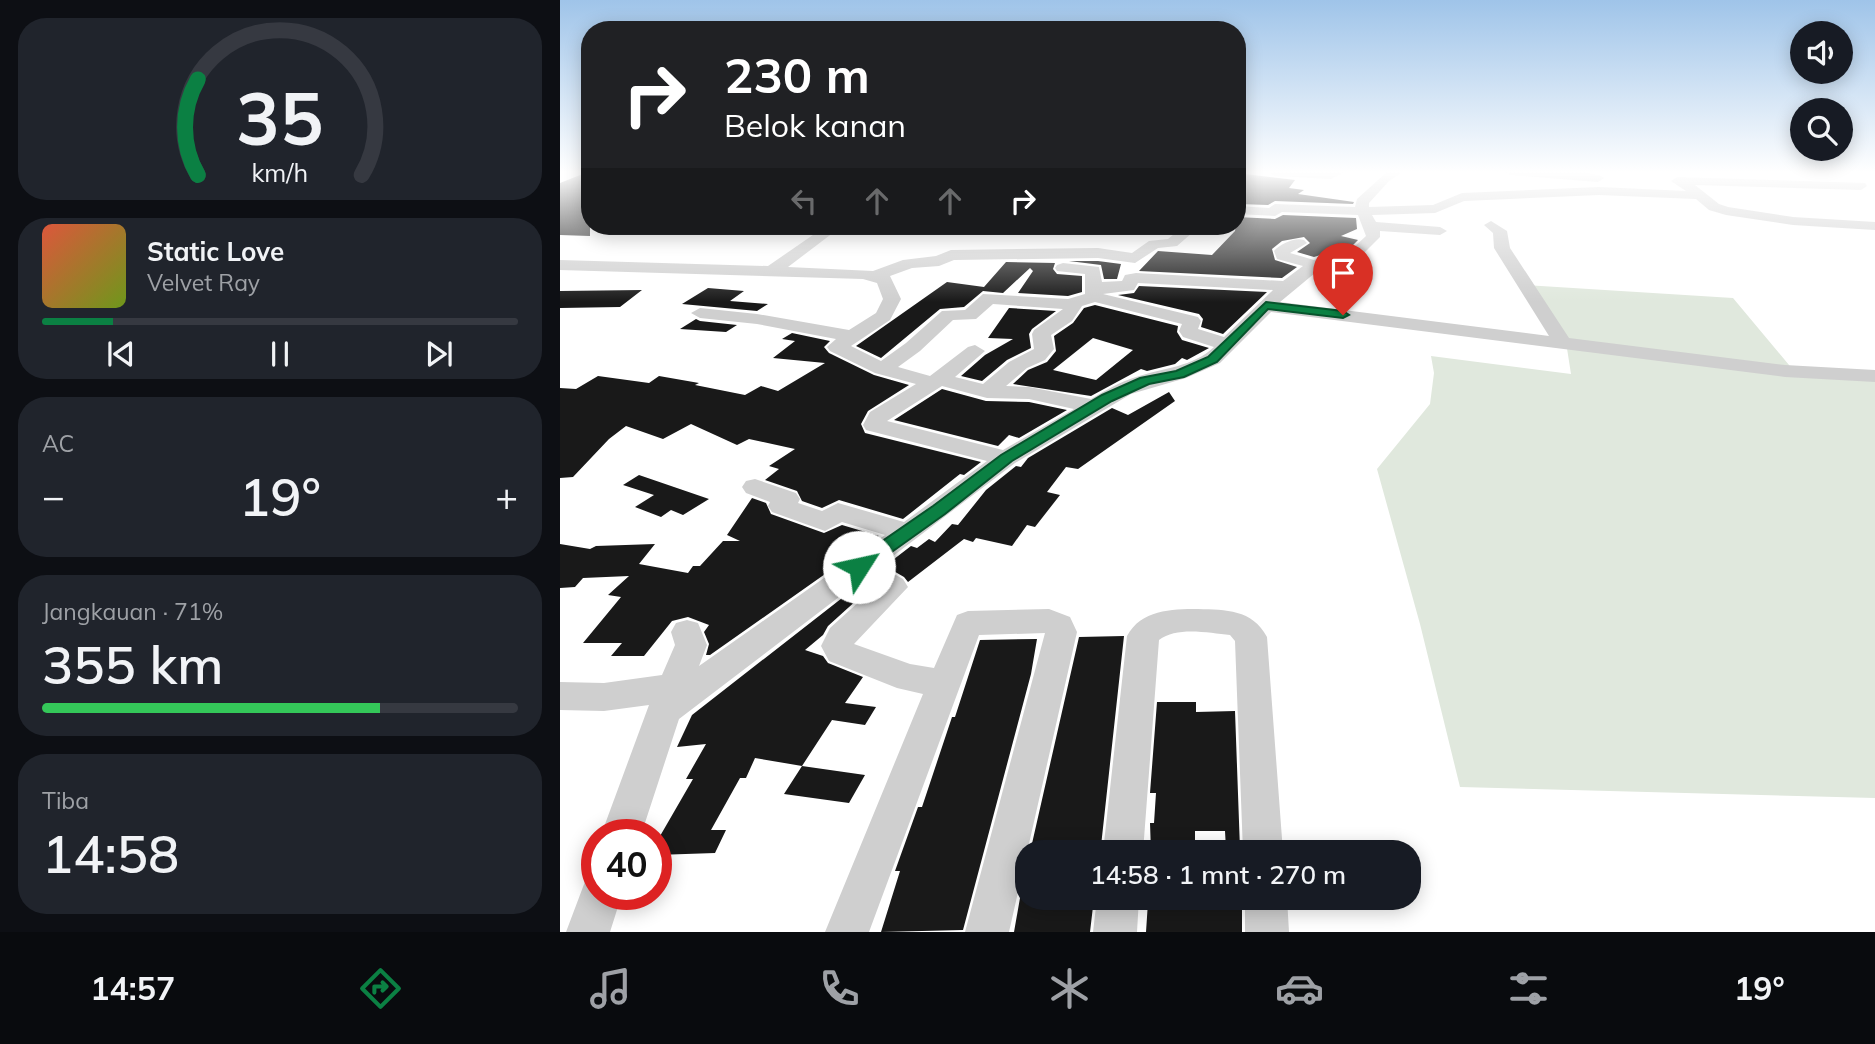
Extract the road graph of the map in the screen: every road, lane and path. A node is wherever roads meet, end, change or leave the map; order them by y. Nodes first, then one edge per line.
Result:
1 (1335, 214) edge
2 (1366, 214) edge
3 (1393, 214) edge
4 (1751, 214) edge
5 (1787, 214) edge
6 (1367, 218) junction
7 (1793, 222) junction
8 (1491, 225) dead end
9 (1875, 226) edge
10 (1440, 231) dead end
11 (823, 235) edge
12 (1182, 235) edge
13 (1299, 243) dead end
14 (796, 256) junction
15 (1044, 256) junction
16 (922, 261) junction
17 (560, 265) edge
18 (1315, 265) junction
19 (772, 270) junction
20 (876, 276) junction
21 (1287, 286) junction
22 (1093, 292) junction
23 (1073, 305) junction
24 (1266, 306) junction
25 (700, 313) dead end
26 (852, 336) junction
27 (1563, 343) junction
28 (1229, 345) junction
29 (975, 351) dead end
30 (882, 369) junction
31 (1875, 376) edge
32 (937, 381) junction
33 (987, 392) junction
34 (1093, 406) junction
35 (1006, 458) junction
36 (755, 488) dead end
37 (907, 532) junction
38 (859, 567) junction
39 (687, 632) dead end
40 (944, 683) junction
41 (560, 696) edge
42 (669, 698) junction
43 (627, 819) edge
44 (1124, 840) edge
45 (1262, 840) edge
46 (596, 910) edge
47 (1117, 910) edge
48 (1267, 910) edge
49 (588, 932) edge
50 (847, 932) edge
51 (987, 932) edge
52 (1115, 932) edge
53 (1268, 932) edge

1 - 6 street
2 - 6 street
3 - 6 street
4 - 7 street
5 - 7 street
6 - 10 street
6 - 18 street
7 - 9 street
8 - 27 street
11 - 14 street
12 - 15 street
13 - 18 street
14 - 16 street
14 - 19 street
15 - 16 street
15 - 22 street
16 - 20 street
17 - 19 street
18 - 21 street
19 - 20 street
20 - 26 street
21 - 22 street
21 - 24 street
22 - 23 street
22 - 28 street
23 - 30 street
23 - 33 street
24 - 27 street
24 - 28 street
25 - 26 street
26 - 30 street
27 - 31 street
28 - 34 street
29 - 32 street
30 - 32 street
32 - 33 street
32 - 35 street
33 - 34 street
34 - 35 street
35 - 37 street
36 - 37 street
37 - 38 street
38 - 40 street
38 - 42 street
39 - 42 street
40 - 50 street
40 - 51 street
41 - 42 street
42 - 43 street
44 - 45 street
46 - 49 street
47 - 52 street
48 - 53 street

